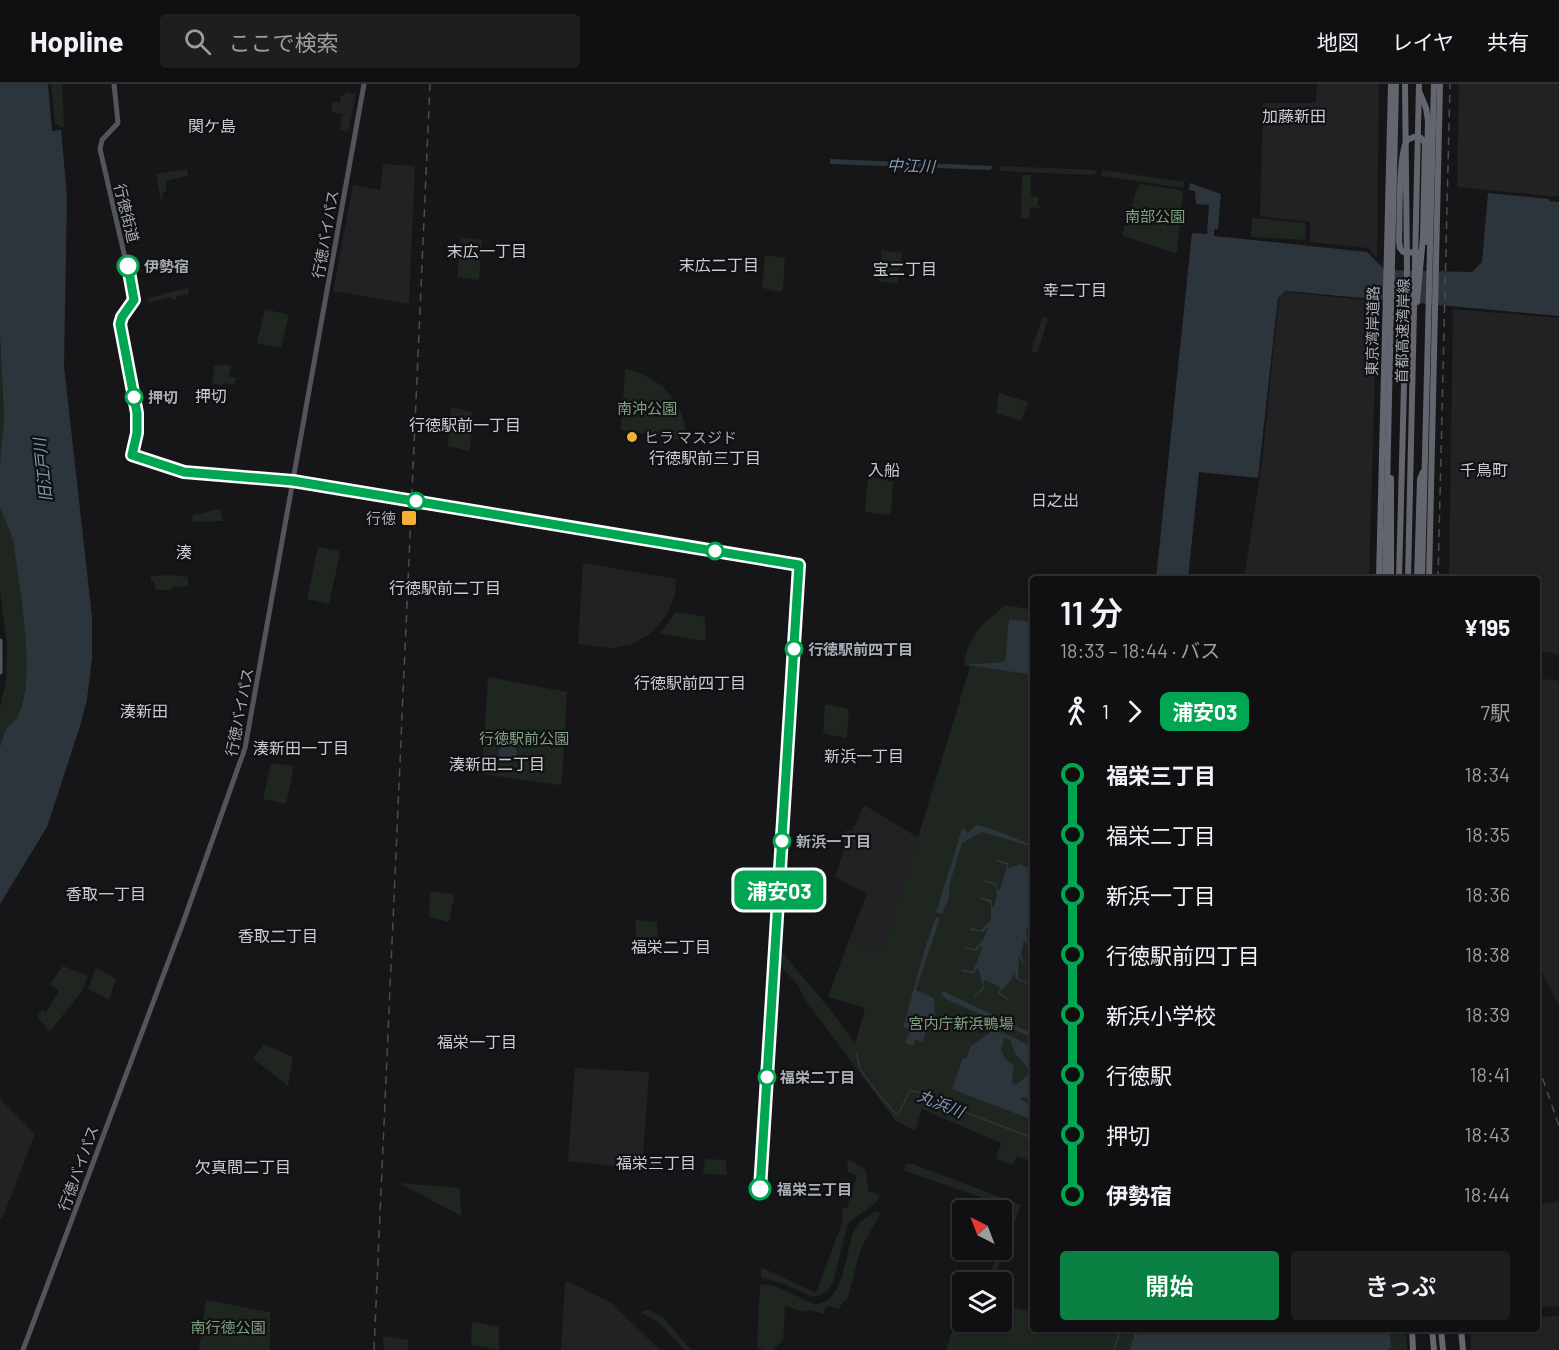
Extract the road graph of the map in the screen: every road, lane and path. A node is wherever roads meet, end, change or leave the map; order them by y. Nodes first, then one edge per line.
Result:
1 (114, 84) edge
2 (364, 84) edge
3 (1391, 84) edge
4 (1396, 84) edge
5 (1405, 84) edge
6 (1434, 84) edge
7 (1440, 84) edge
8 (1419, 88) edge
9 (1388, 218) junction
10 (1437, 231) junction
11 (1392, 314) junction
12 (1414, 314) junction
13 (1428, 337) junction
14 (1386, 398) junction
15 (1430, 402) junction
16 (1389, 418) junction
17 (293, 481) junction
18 (1421, 526) junction
19 (1379, 576) edge
20 (1385, 576) edge
21 (1391, 576) edge
22 (1399, 576) edge
23 (1408, 576) edge
24 (1417, 576) edge
25 (1422, 576) edge
26 (1429, 576) edge
27 (0, 640) edge
28 (0, 672) edge
29 (1412, 1332) edge
30 (1432, 1332) edge
31 (1441, 1332) edge
32 (1461, 1332) edge
33 (23, 1350) edge
34 (1413, 1350) edge
35 (1434, 1350) edge
36 (1443, 1350) edge
37 (1463, 1350) edge

1 - 17 main road, 行徳街道
2 - 17 main road, 行徳バイパス
3 - 9 highway, 東京湾岸道路
4 - 11 highway, 東京湾岸道路
5 - 22 highway, 首都高速湾岸線, bridge
6 - 13 highway
7 - 10 highway
8 - 12 highway, 首都高速湾岸線, bridge
8 - 12 highway, bridge
9 - 11 highway
9 - 14 highway, 東京湾岸道路
10 - 13 highway
10 - 15 highway
11 - 14 highway, 東京湾岸道路
12 - 23 highway, 首都高速湾岸線, bridge
13 - 15 highway
14 - 16 highway, 東京湾岸道路
14 - 19 highway, 東京湾岸道路
15 - 18 highway
15 - 26 highway
16 - 20 highway, 東京湾岸道路
16 - 21 highway
17 - 33 main road, 行徳バイパス
18 - 24 highway
18 - 25 highway
27 - 28 main road
29 - 34 highway
30 - 35 highway
31 - 36 highway
32 - 37 highway

